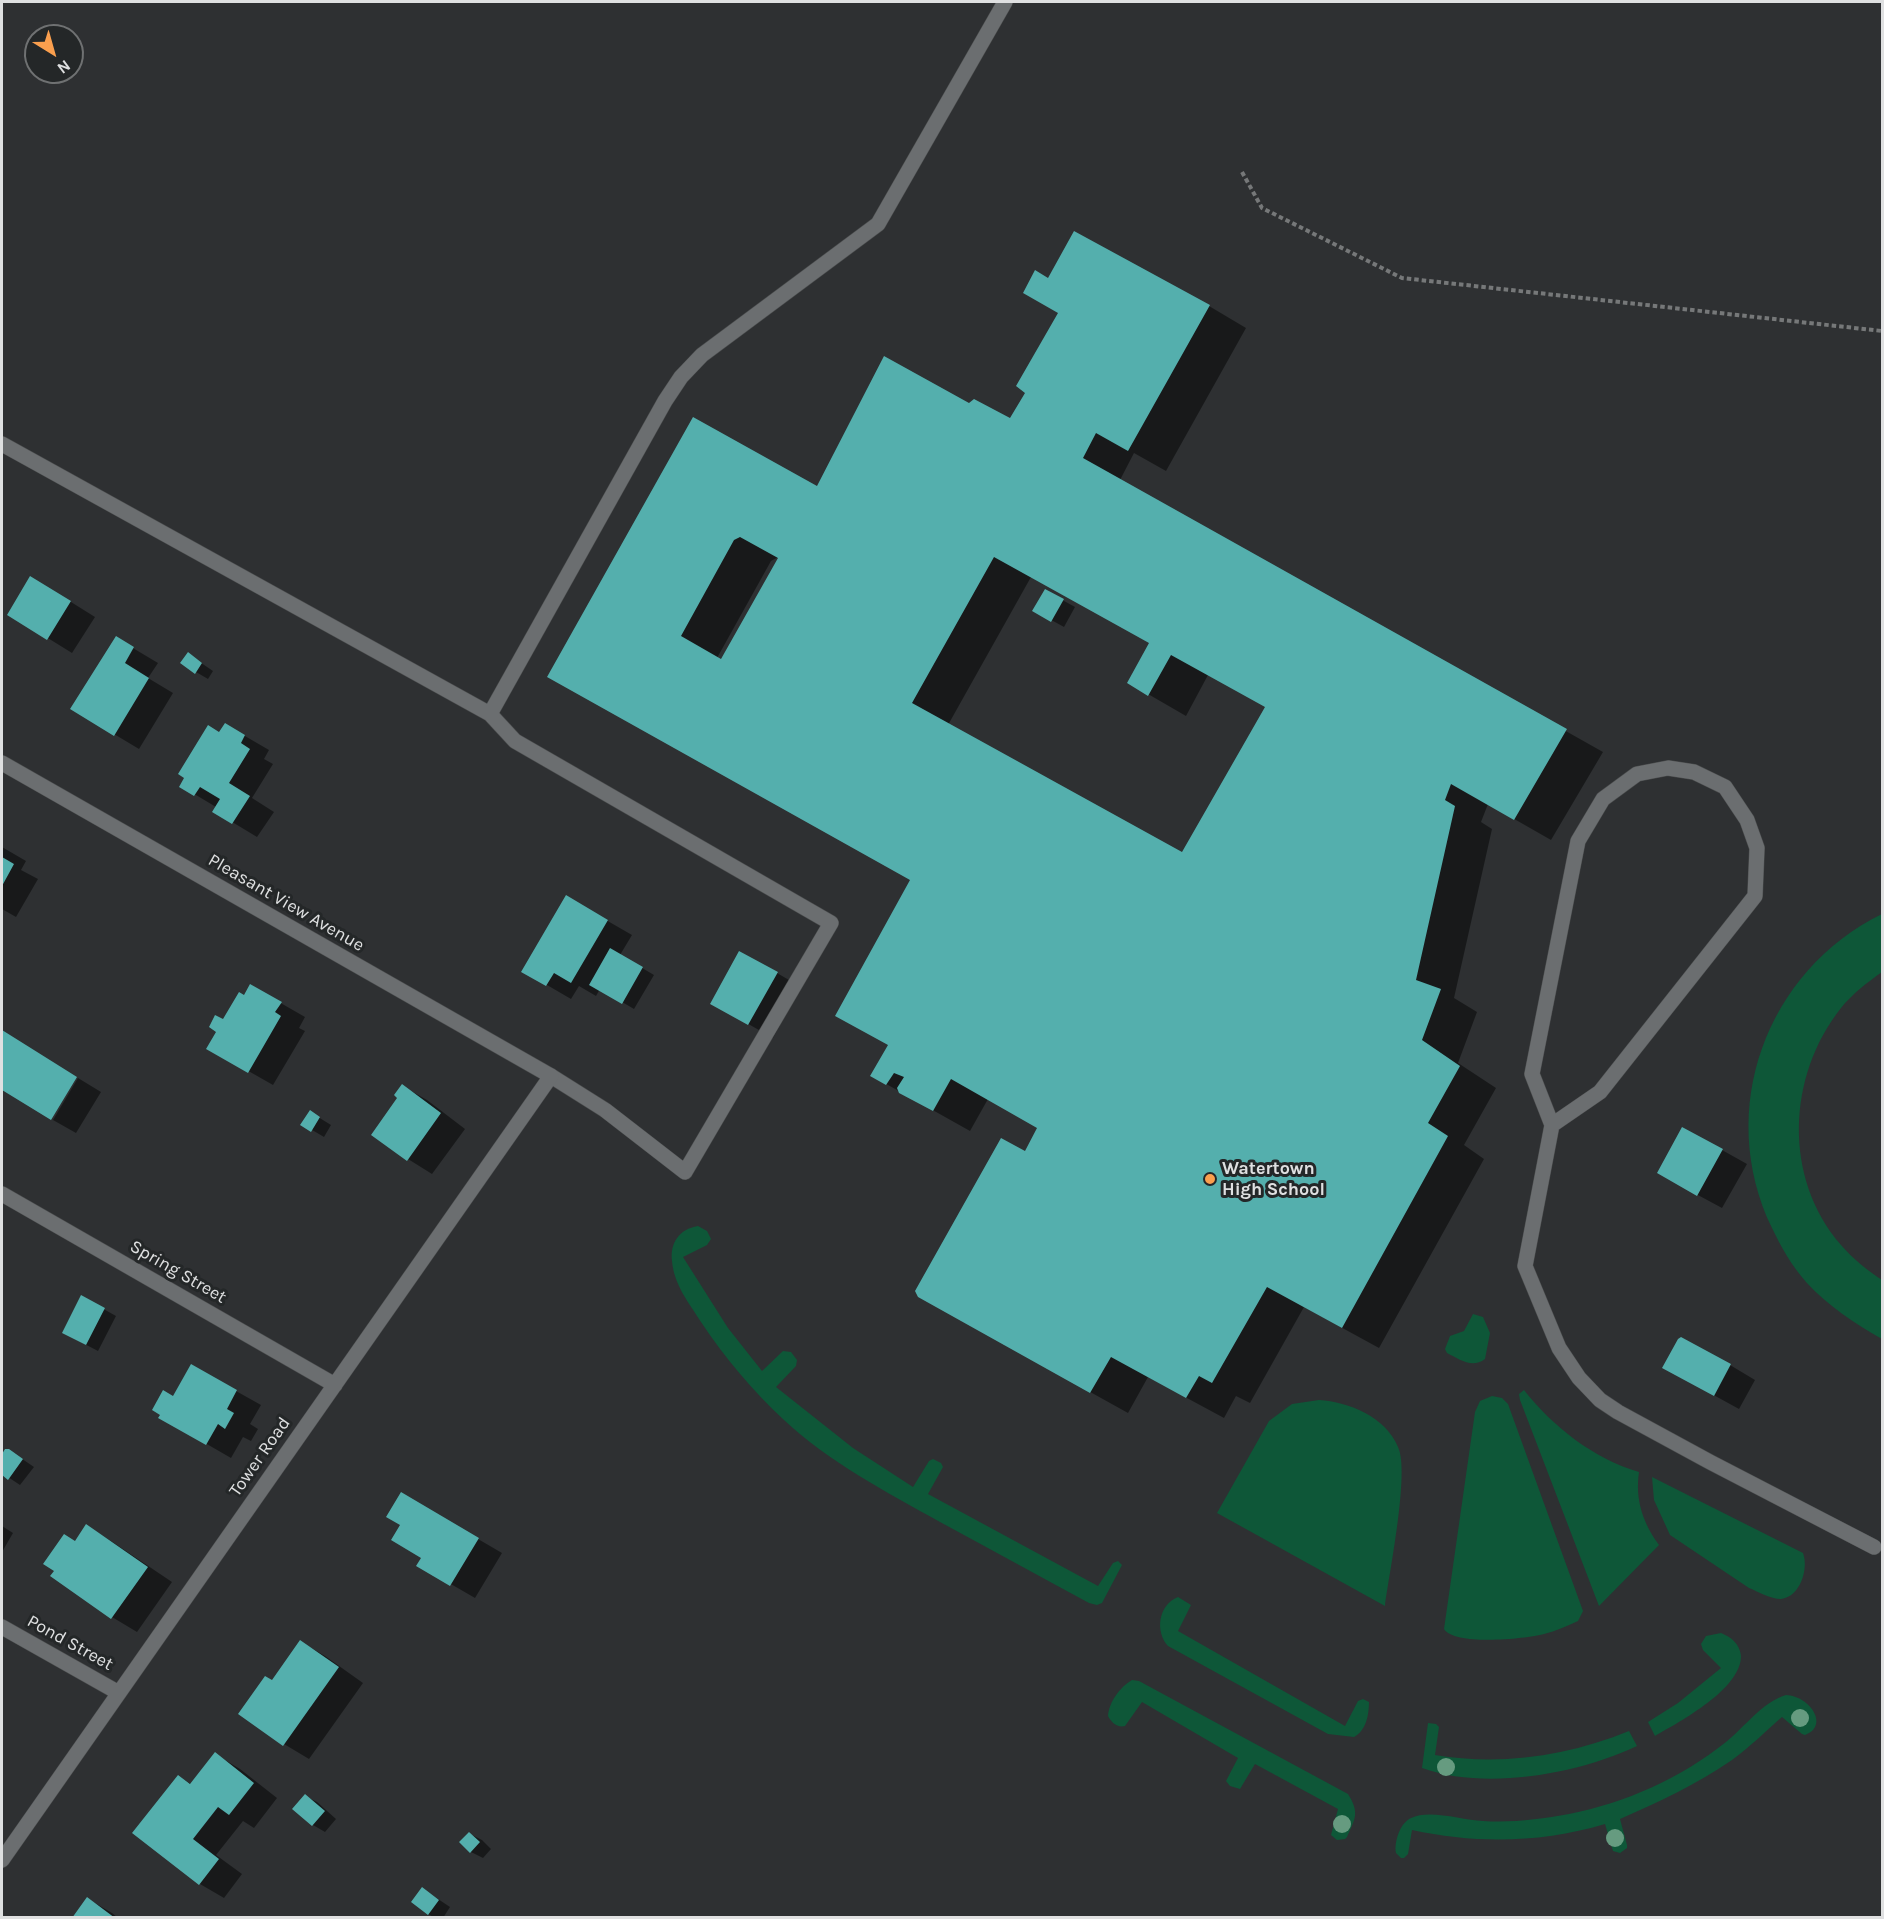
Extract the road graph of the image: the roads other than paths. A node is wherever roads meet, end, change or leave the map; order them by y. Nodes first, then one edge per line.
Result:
1 (1005, 2) edge
2 (2, 444) edge
3 (490, 714) junction
4 (2, 763) edge
5 (551, 1076) junction
6 (1552, 1125) junction
7 (2, 1194) edge
8 (335, 1385) junction
9 (1874, 1547) dead end
10 (2, 1627) edge
11 (119, 1692) junction
12 (2, 1860) edge

1 - 3 street
2 - 3 street
3 - 5 street, Pleasant View Avenue
4 - 5 street, Pleasant View Avenue
5 - 8 street, Tower Road
6 - 6 street
6 - 9 street
7 - 8 street, Spring Street
8 - 11 street, Tower Road
10 - 11 street, Pond Street
11 - 12 street, Tower Road

